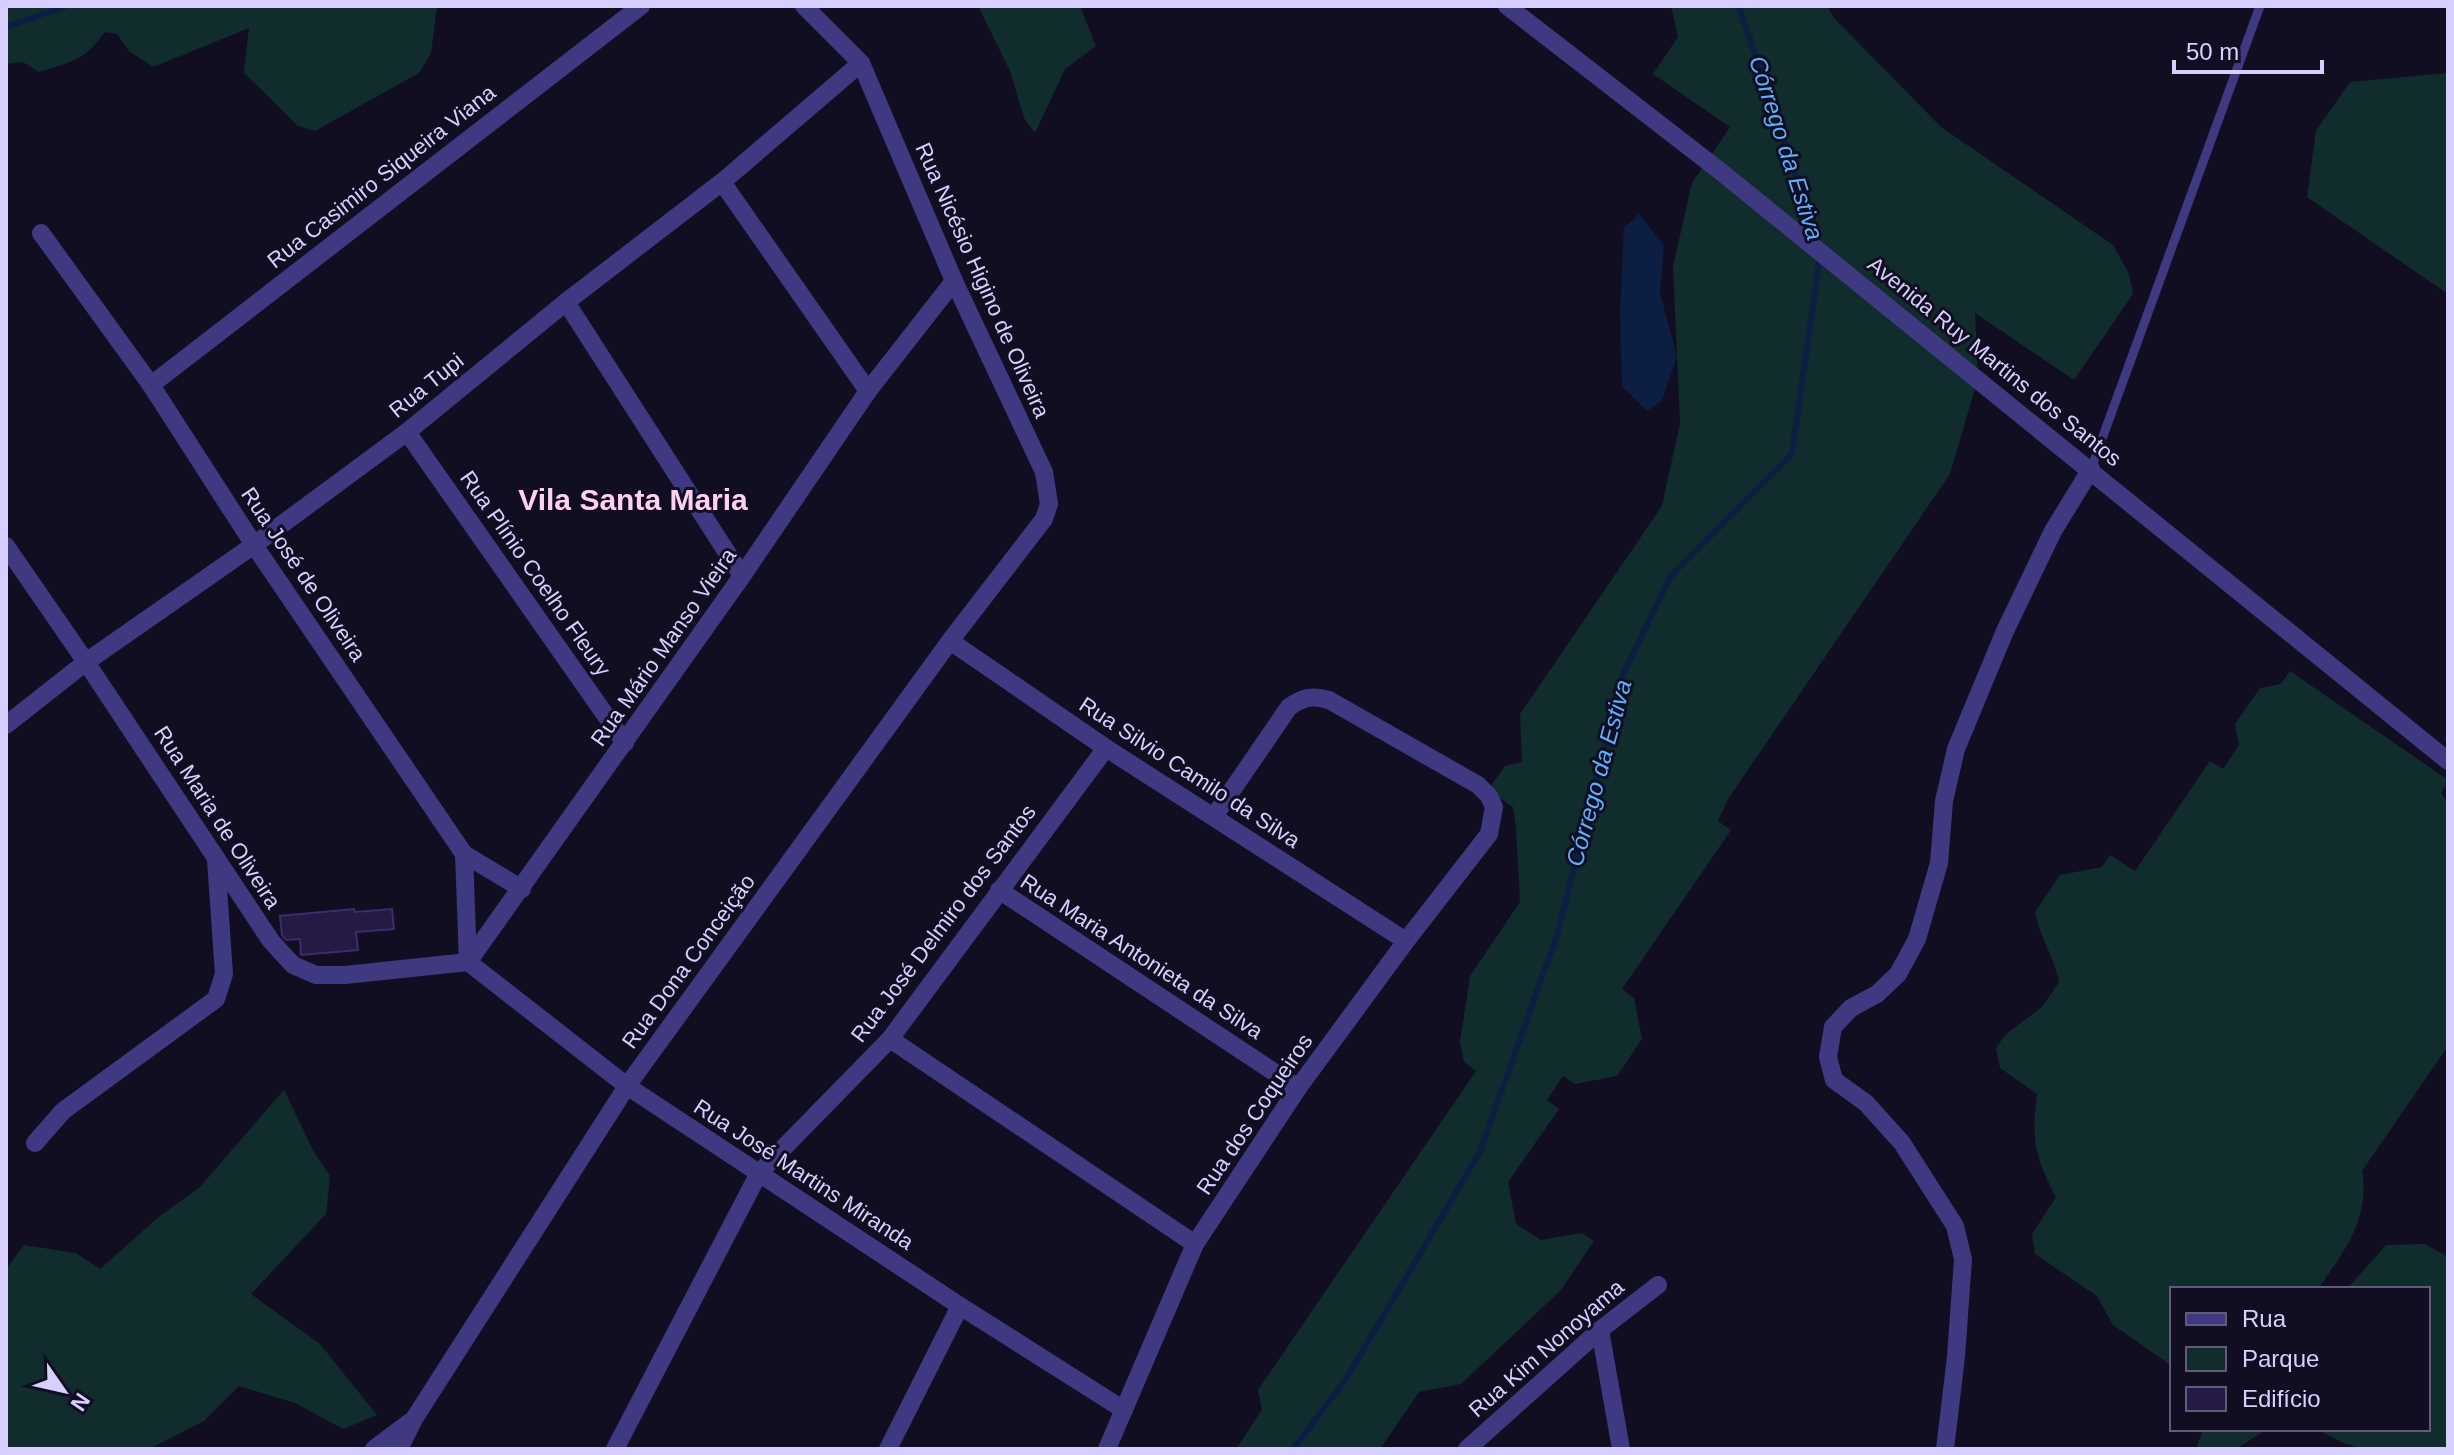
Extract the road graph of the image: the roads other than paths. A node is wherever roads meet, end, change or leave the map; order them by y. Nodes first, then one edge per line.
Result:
1 (641, 6) edge
2 (804, 6) edge
3 (1507, 6) edge
4 (2260, 6) edge
5 (861, 63) junction
6 (722, 182) junction
7 (41, 233) dead end
8 (954, 281) junction
9 (566, 302) junction
10 (151, 385) junction
11 (868, 391) junction
12 (407, 432) junction
13 (2091, 469) junction
14 (1044, 519) joint
15 (254, 545) junction
16 (6, 546) edge
17 (742, 576) junction
18 (950, 641) junction
19 (86, 662) junction
20 (6, 725) edge
21 (625, 743) junction
22 (1106, 748) junction
23 (2448, 761) edge
24 (1215, 815) junction
25 (464, 854) junction
26 (215, 856) junction
27 (522, 889) junction
28 (999, 890) junction
29 (1406, 941) junction
30 (468, 962) junction
31 (890, 1039) junction
32 (627, 1086) junction
33 (1298, 1088) junction
34 (35, 1143) dead end
35 (759, 1173) junction
36 (1195, 1244) junction
37 (1658, 1285) dead end
38 (960, 1306) junction
39 (1600, 1330) junction
40 (1124, 1410) junction
41 (414, 1419) junction
42 (374, 1449) edge
43 (399, 1449) edge
44 (615, 1449) edge
45 (888, 1449) edge
46 (1107, 1449) edge
47 (1467, 1449) edge
48 (1621, 1449) edge
49 (1945, 1449) edge

1 - 10 street, Rua Casimiro Siqueira Viana
2 - 5 street
3 - 13 street, Avenida Ruy Martins dos Santos
4 - 13 lane
5 - 6 street, Rua Tupi
5 - 8 street, Rua Nicésio Higino de Oliveira
6 - 9 street, Rua Tupi
6 - 11 street
7 - 10 street, Rua José de Oliveira
8 - 11 street, Rua Mário Manso Vieira
8 - 14 street, Rua Nicésio Higino de Oliveira
9 - 12 street, Rua Tupi
9 - 17 street
10 - 15 street, Rua José de Oliveira
11 - 17 street, Rua Mário Manso Vieira
12 - 15 street, Rua Tupi
12 - 21 street, Rua Plínio Coelho Fleury
13 - 23 street, Avenida Ruy Martins dos Santos
13 - 49 street
14 - 18 street, Rua Dona Conceição
15 - 19 street, Rua Tupi
15 - 25 street, Rua José de Oliveira
16 - 19 street, Rua Maria de Oliveira
17 - 21 street, Rua Mário Manso Vieira
18 - 22 street, Rua Silvio Camilo da Silva
18 - 32 street, Rua Dona Conceição
19 - 20 street, Rua Tupi
19 - 26 street, Rua Maria de Oliveira
21 - 27 street, Rua Mário Manso Vieira
22 - 24 street, Rua Silvio Camilo da Silva
22 - 28 street, Rua José Delmiro dos Santos
24 - 29 street, Rua Silvio Camilo da Silva
24 - 29 street, Rua dos Coqueiros
25 - 27 street
25 - 30 street
26 - 30 street, Rua Maria de Oliveira
26 - 34 street
27 - 30 street, Rua Mário Manso Vieira
28 - 31 street, Rua José Delmiro dos Santos
28 - 33 street, Rua Maria Antonieta da Silva
29 - 33 street, Rua dos Coqueiros
30 - 32 street, Rua José Martins Miranda
31 - 35 street, Rua José Delmiro dos Santos
31 - 36 street
32 - 35 street, Rua José Martins Miranda
32 - 41 street, Rua Dona Conceição
33 - 36 street, Rua dos Coqueiros
35 - 38 street, Rua José Martins Miranda
35 - 44 street, Rua José Delmiro dos Santos
36 - 40 street, Rua dos Coqueiros
37 - 39 street, Rua Kim Nonoyama
38 - 40 street, Rua José Martins Miranda
38 - 45 street
39 - 47 street, Rua Kim Nonoyama
39 - 48 street
40 - 46 street, Rua dos Coqueiros
41 - 42 street
41 - 43 street, Rua Dona Conceição

